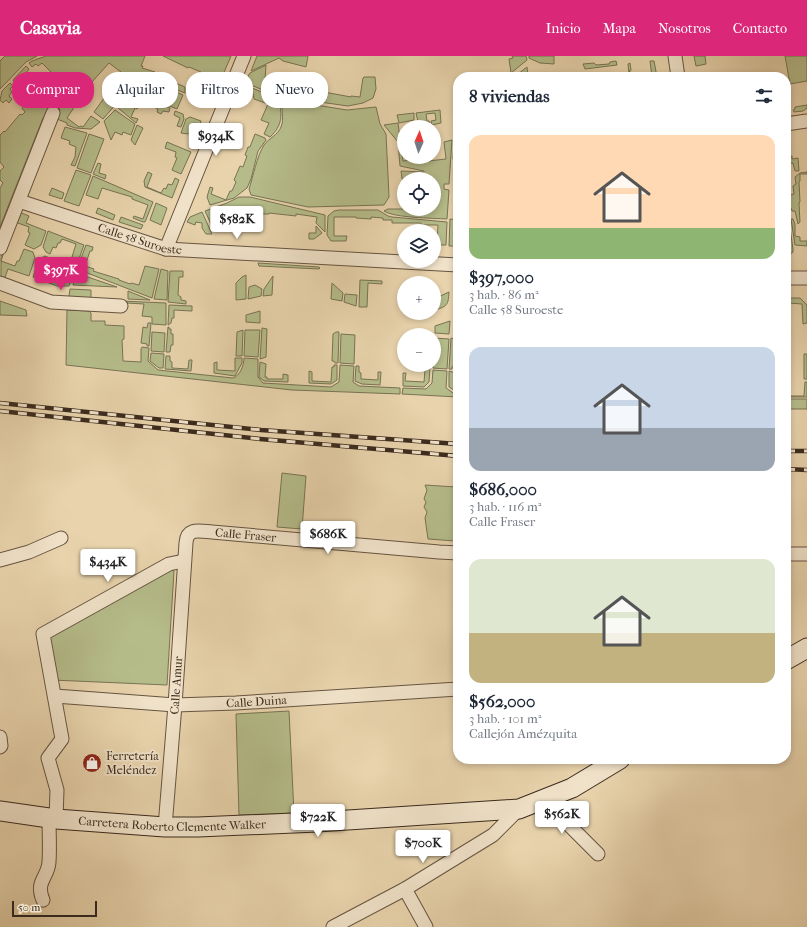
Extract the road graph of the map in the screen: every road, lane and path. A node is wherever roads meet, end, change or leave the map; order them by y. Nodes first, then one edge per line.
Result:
1 (244, 56) edge
2 (675, 56) edge
3 (677, 72) edge
4 (52, 113) dead end
5 (807, 121) edge
6 (791, 123) edge
7 (19, 201) junction
8 (0, 248) edge
9 (166, 249) junction
10 (453, 265) edge
11 (791, 278) edge
12 (807, 278) edge
13 (0, 283) edge
14 (121, 306) dead end
15 (61, 538) dead end
16 (186, 543) joint
17 (453, 553) edge
18 (791, 554) edge
19 (807, 554) edge
20 (0, 560) edge
21 (184, 561) junction
22 (807, 648) edge
23 (791, 657) edge
24 (453, 689) edge
25 (54, 696) junction
26 (175, 705) junction
27 (0, 737) edge
28 (0, 747) edge
29 (612, 764) edge
30 (546, 798) junction
31 (519, 808) junction
32 (0, 812) edge
33 (52, 818) junction
34 (165, 827) junction
35 (598, 854) dead end
36 (405, 889) junction
37 (43, 900) dead end
38 (333, 927) edge
39 (426, 927) edge

1 - 9 street
2 - 3 street
4 - 7 street
5 - 6 street
7 - 8 street
7 - 9 street, Calle 58 Suroeste
9 - 10 street, Calle 58 Suroeste
11 - 12 street
13 - 14 street
15 - 20 street
16 - 17 street, Calle Fraser
16 - 21 street, Calle Amur
18 - 19 street
21 - 25 street
21 - 26 street, Calle Amur
22 - 23 main road
24 - 26 street, Calle Duina
25 - 26 street, Calle Duina
25 - 33 street
26 - 34 street, Calle Amur
27 - 28 street
29 - 30 main road, Carretera Roberto Clemente Walker
30 - 31 main road, Carretera Roberto Clemente Walker
30 - 35 street
31 - 34 main road, Carretera Roberto Clemente Walker
31 - 36 street
32 - 33 main road, Carretera Roberto Clemente Walker
33 - 34 main road, Carretera Roberto Clemente Walker
33 - 37 street
36 - 38 street
36 - 39 street

